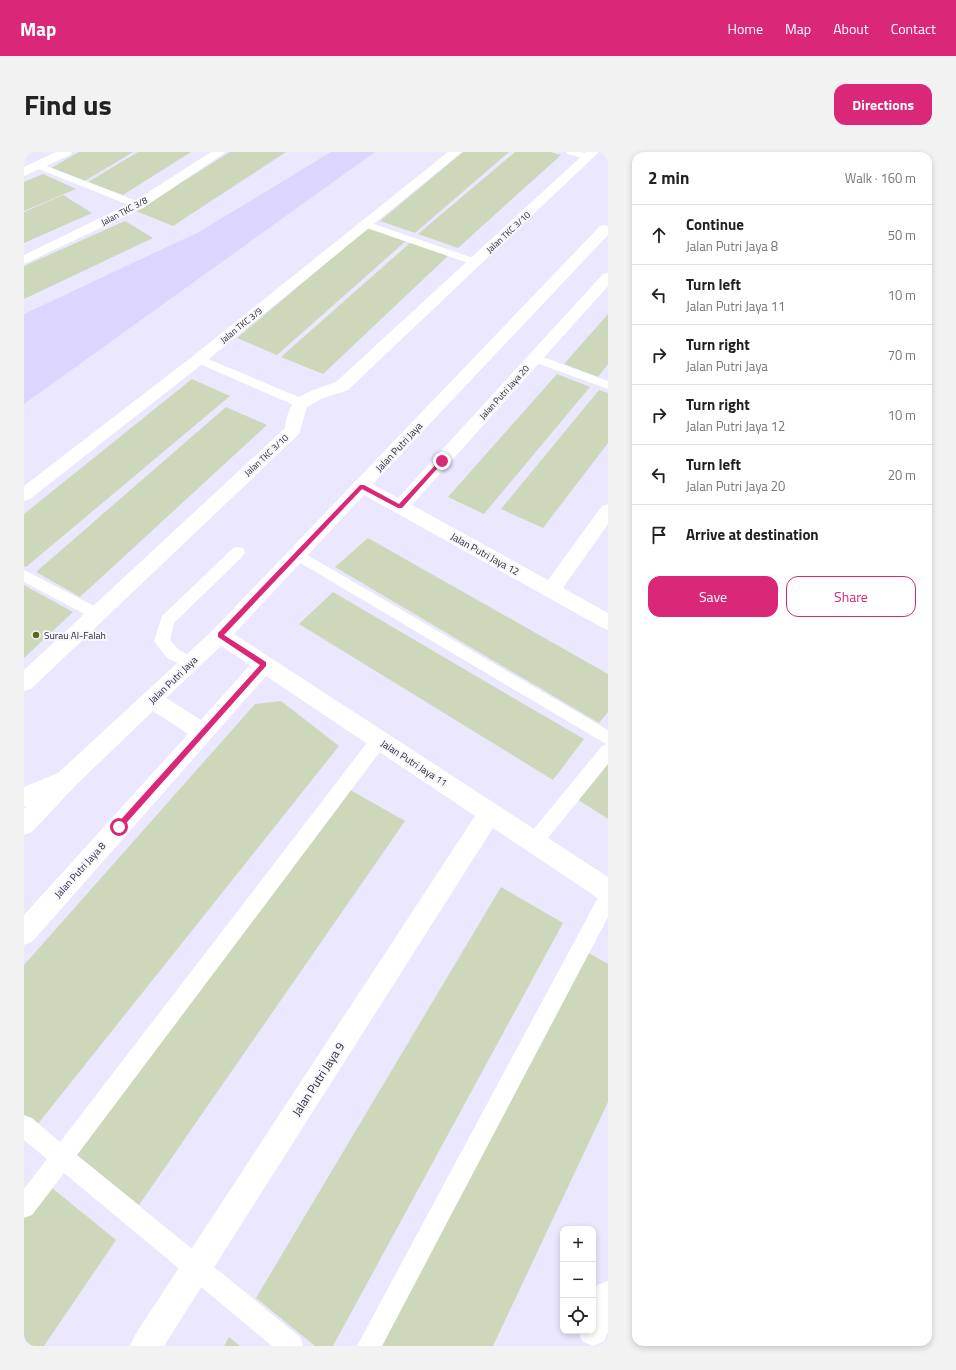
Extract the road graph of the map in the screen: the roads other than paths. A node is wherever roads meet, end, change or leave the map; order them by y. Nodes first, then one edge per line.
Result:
1 (32, 152) edge
2 (66, 152) edge
3 (220, 152) edge
4 (456, 152) edge
5 (571, 152) edge
6 (591, 154) edge
7 (52, 160) junction
8 (39, 166) junction
9 (24, 172) edge
10 (138, 205) junction
11 (366, 224) junction
12 (607, 229) edge
13 (24, 260) edge
14 (475, 262) junction
15 (608, 277) edge
16 (535, 358) junction
17 (198, 359) junction
18 (608, 385) edge
19 (302, 403) junction
20 (362, 486) junction
21 (24, 495) edge
22 (400, 507) junction
23 (608, 510) edge
24 (238, 552) dead end
25 (297, 554) junction
26 (24, 575) edge
27 (550, 590) junction
28 (97, 614) junction
29 (608, 622) edge
30 (220, 635) junction
31 (191, 663) junction
32 (264, 664) junction
33 (24, 683) edge
34 (152, 700) junction
35 (203, 733) junction
36 (608, 738) edge
37 (379, 740) junction
38 (608, 751) edge
39 (68, 778) junction
40 (24, 797) edge
41 (490, 813) junction
42 (24, 826) edge
43 (534, 842) junction
44 (608, 891) edge
45 (608, 898) edge
46 (24, 933) edge
47 (24, 1126) edge
48 (62, 1157) junction
49 (24, 1207) edge
50 (196, 1268) junction
51 (608, 1296) edge
52 (596, 1324) edge
53 (592, 1334) edge
54 (146, 1346) edge
55 (291, 1346) edge
56 (369, 1346) edge
57 (586, 1346) edge

1 - 7 street
2 - 7 street
3 - 10 street, Jalan TKC 3/8
4 - 11 street, Jalan TKC 3/9
5 - 6 lane
6 - 14 street, Jalan TKC 3/10
7 - 8 street
8 - 9 street
8 - 10 lane
10 - 13 street, Jalan TKC 3/8
11 - 14 lane
11 - 17 street, Jalan TKC 3/9
12 - 20 street, Jalan Putri Jaya
14 - 19 street, Jalan TKC 3/10
15 - 16 street, Jalan Putri Jaya 20
16 - 18 lane
16 - 22 street, Jalan Putri Jaya 20
17 - 19 lane
17 - 21 street, Jalan TKC 3/9
19 - 28 street, Jalan TKC 3/10
20 - 22 street, Jalan Putri Jaya 12
20 - 25 street, Jalan Putri Jaya
22 - 27 street, Jalan Putri Jaya 12
23 - 27 street
24 - 31 lane
25 - 30 street, Jalan Putri Jaya
25 - 36 lane
26 - 28 lane
27 - 29 street, Jalan Putri Jaya 12
28 - 33 street, Jalan TKC 3/10
30 - 31 street, Jalan Putri Jaya
30 - 32 street, Jalan Putri Jaya 11
31 - 34 street, Jalan Putri Jaya
32 - 35 street, Jalan Putri Jaya 8
32 - 37 street, Jalan Putri Jaya 11
34 - 35 street
34 - 39 street, Jalan Putri Jaya
35 - 46 street, Jalan Putri Jaya 8
37 - 41 street, Jalan Putri Jaya 11
37 - 48 lane
38 - 43 lane
39 - 40 street, Jalan Putri Jaya
39 - 42 street, Jalan Putri Jaya
41 - 43 street, Jalan Putri Jaya 11
41 - 50 street, Jalan Putri Jaya 9
43 - 44 street, Jalan Putri Jaya 11
45 - 56 lane
47 - 48 lane
48 - 49 lane
48 - 50 lane
50 - 54 street, Jalan Putri Jaya 9
50 - 55 lane
51 - 52 street
53 - 57 street

